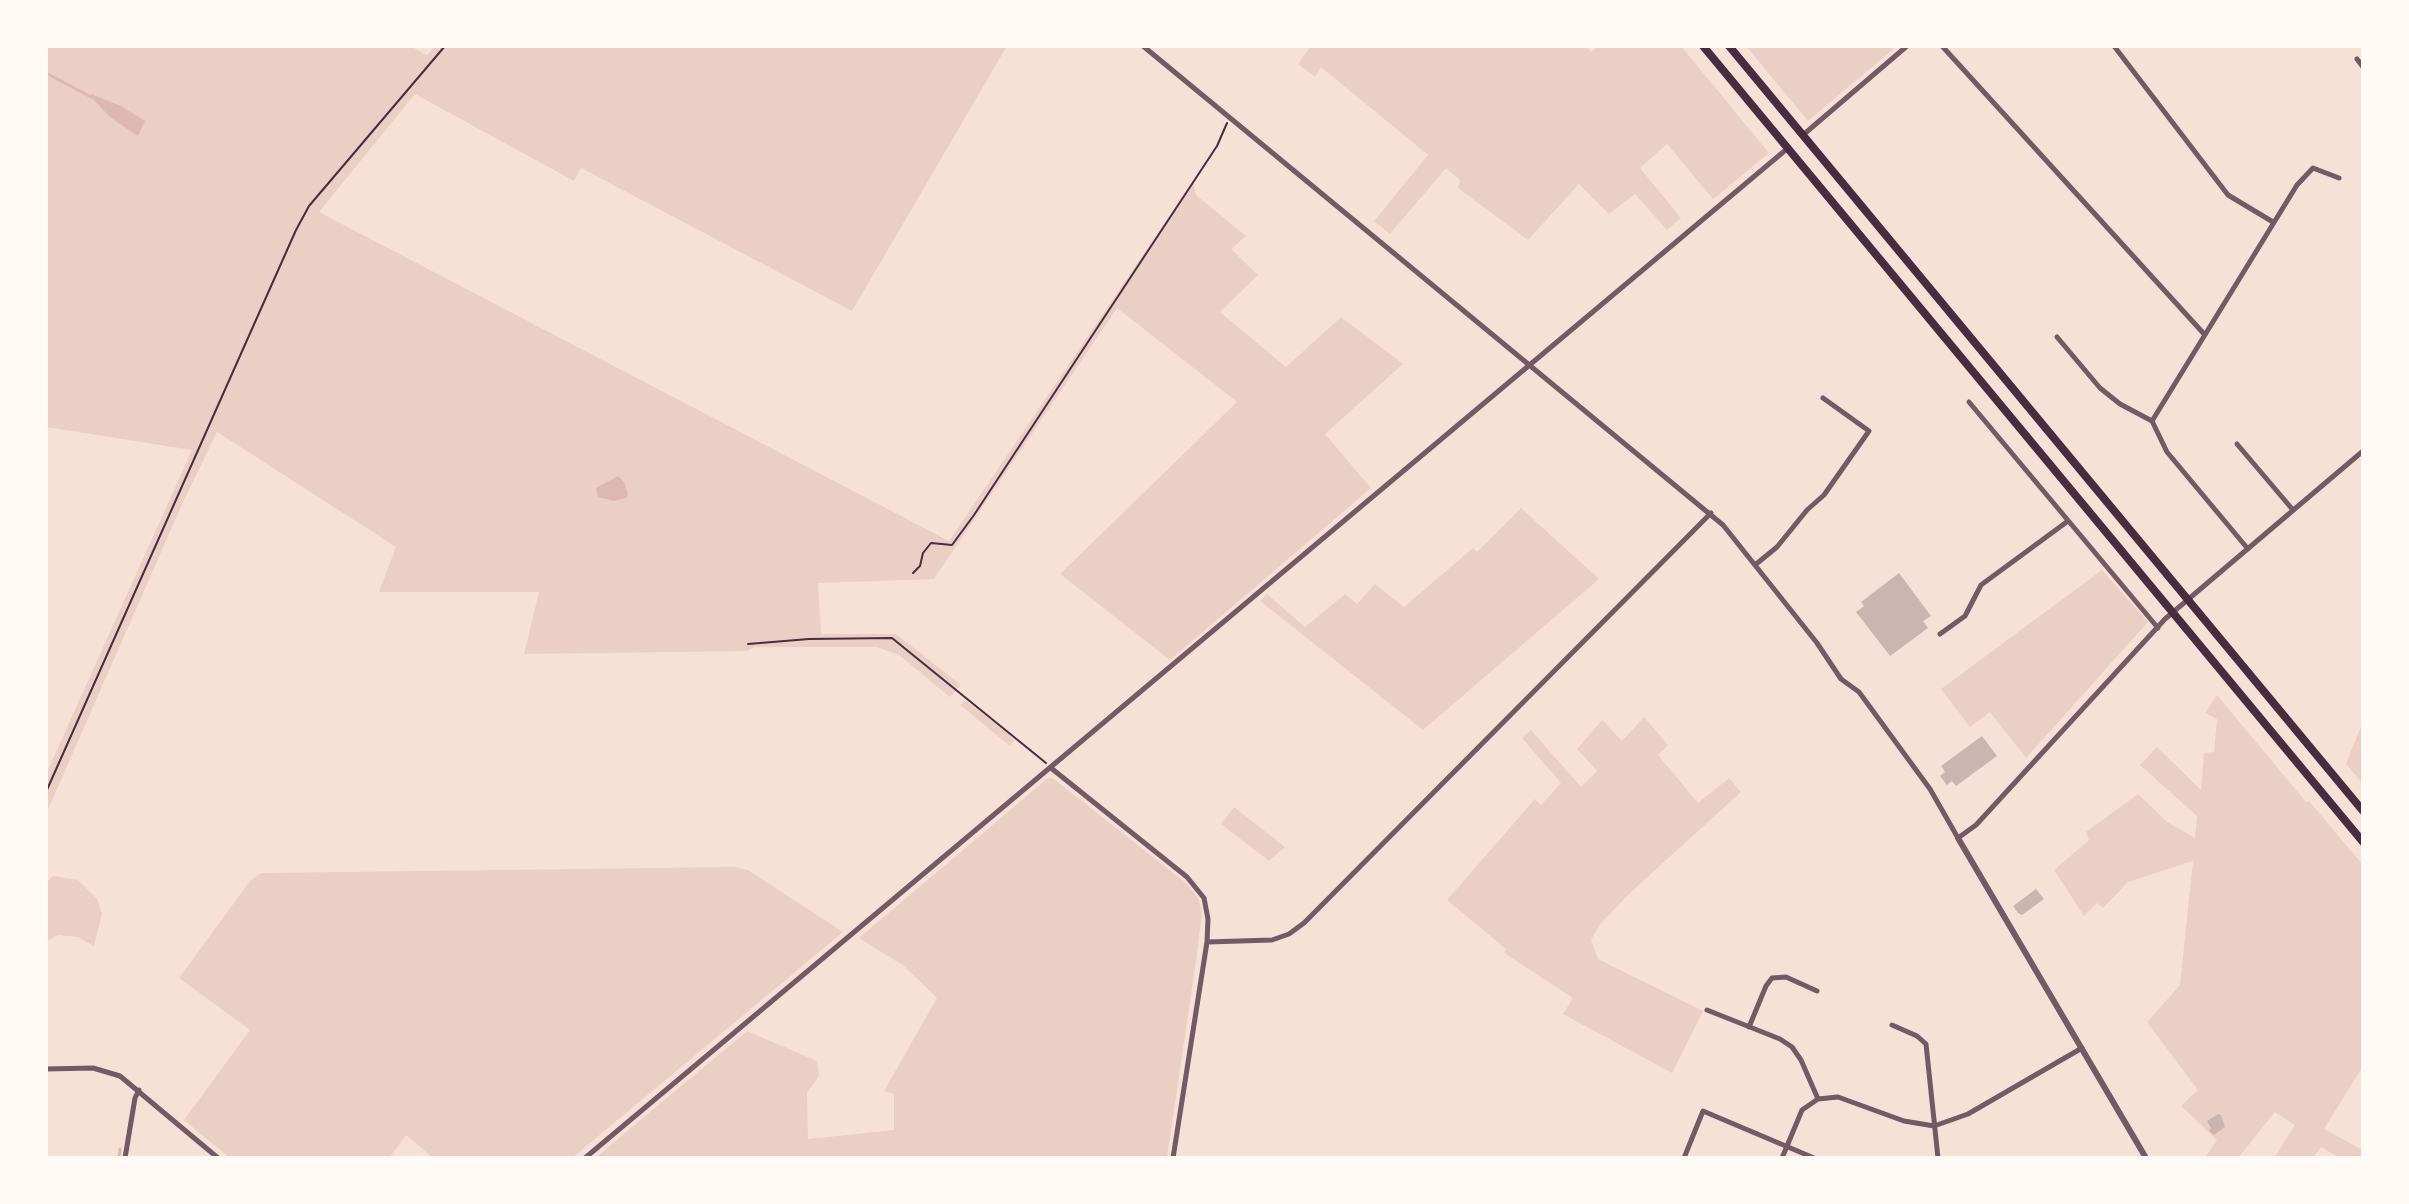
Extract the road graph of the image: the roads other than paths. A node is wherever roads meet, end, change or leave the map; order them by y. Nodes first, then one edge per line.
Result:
1 (1143, 46) edge
2 (1703, 46) edge
3 (1729, 46) edge
4 (1907, 46) edge
5 (1942, 46) edge
6 (2114, 46) edge
7 (2357, 59) dead end
8 (2363, 67) edge
9 (1803, 135) junction
10 (1788, 148) junction
11 (2339, 178) dead end
12 (2273, 222) junction
13 (2205, 335) junction
14 (2057, 337) dead end
15 (1529, 365) junction
16 (1823, 398) dead end
17 (1969, 402) dead end
18 (2152, 421) junction
19 (2237, 444) dead end
20 (2363, 451) edge
21 (2293, 510) junction
22 (1711, 513) junction
23 (2068, 521) junction
24 (2248, 549) junction
25 (1755, 565) junction
26 (2188, 600) junction
27 (2173, 612) junction
28 (2158, 628) junction
29 (1940, 634) dead end
30 (1051, 768) junction
31 (2363, 811) edge
32 (1958, 838) junction
33 (2363, 842) edge
34 (1207, 942) junction
35 (1817, 991) dead end
36 (1707, 1010) dead end
37 (1892, 1025) dead end
38 (1749, 1027) junction
39 (2082, 1048) junction
40 (46, 1069) edge
41 (139, 1090) junction
42 (1818, 1099) junction
43 (1934, 1126) junction
44 (1787, 1147) junction
45 (125, 1158) edge
46 (218, 1158) edge
47 (585, 1158) edge
48 (1173, 1158) edge
49 (1684, 1158) edge
50 (1782, 1158) edge
51 (1814, 1158) edge
52 (1938, 1158) edge
53 (2146, 1158) edge

1 - 15 street
2 - 10 highway
3 - 9 highway
4 - 9 street
5 - 13 street
6 - 12 street
7 - 8 street
9 - 26 highway
10 - 15 street
10 - 27 highway
11 - 12 street
12 - 13 street
13 - 18 street
14 - 18 street
15 - 22 street
15 - 30 street
16 - 25 street
17 - 23 street
18 - 24 street
19 - 21 street
20 - 21 street
21 - 24 street
22 - 25 street
22 - 34 street
23 - 28 street
23 - 29 street
24 - 26 street
25 - 32 street
26 - 27 street
26 - 31 highway
27 - 28 street
27 - 33 highway
28 - 32 street
30 - 34 street
30 - 47 street
32 - 39 street
34 - 48 street
35 - 38 street
36 - 38 street
37 - 43 street
38 - 42 street
39 - 43 street
39 - 53 street
40 - 41 street
41 - 45 street
41 - 46 street
42 - 43 street
42 - 44 street
43 - 52 street
44 - 49 street
44 - 50 street
44 - 51 street

